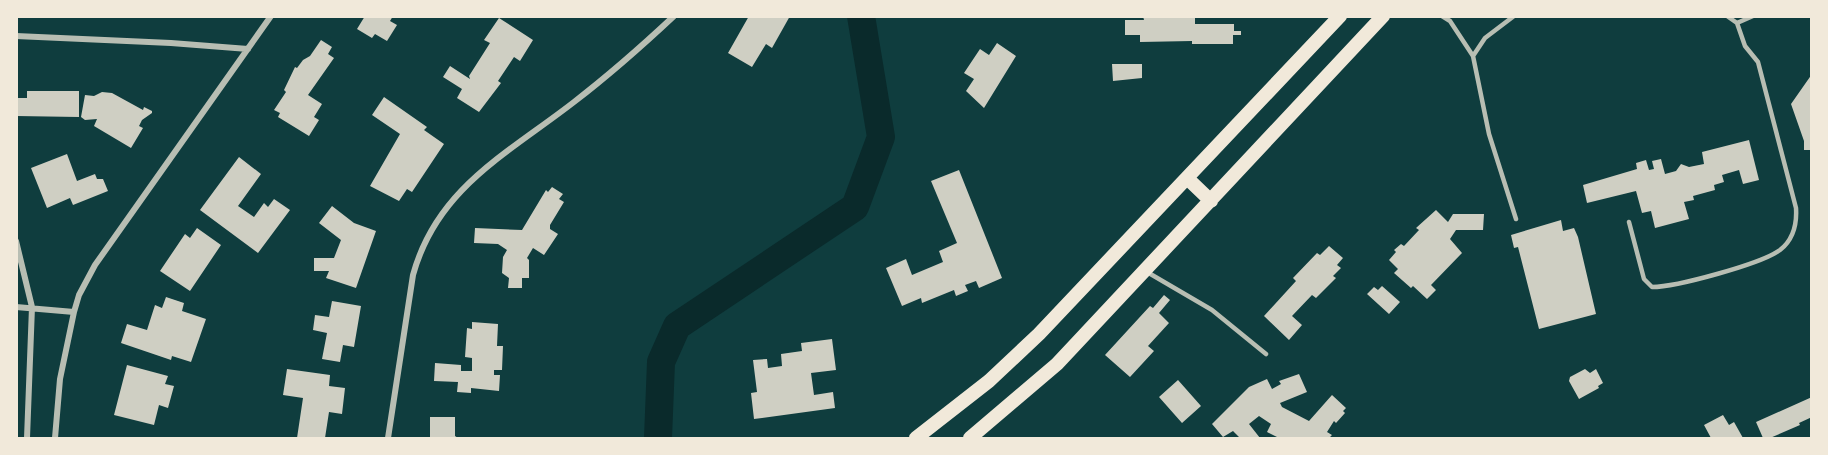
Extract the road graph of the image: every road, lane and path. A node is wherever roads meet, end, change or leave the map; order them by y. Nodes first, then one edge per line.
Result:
1 (272, 16) edge
2 (674, 16) edge
3 (1340, 16) edge
4 (1383, 16) edge
5 (1442, 16) edge
6 (1515, 16) edge
7 (1727, 16) edge
8 (1754, 16) edge
9 (1737, 23) junction
10 (16, 36) edge
11 (248, 49) junction
12 (1473, 56) junction
13 (1187, 178) junction
14 (1211, 201) junction
15 (1515, 219) dead end
16 (1629, 222) dead end
17 (16, 241) edge
18 (1145, 271) junction
19 (16, 307) edge
20 (32, 307) junction
21 (74, 312) junction
22 (1266, 354) dead end
23 (27, 438) edge
24 (55, 438) edge
25 (388, 438) edge
26 (916, 438) edge
27 (970, 438) edge

1 - 11 street
2 - 25 street
3 - 13 main road
4 - 14 main road
5 - 12 lane
6 - 12 lane
7 - 9 lane
8 - 9 lane
9 - 16 lane
10 - 11 street
11 - 21 street
12 - 15 lane
13 - 14 main road
13 - 26 main road
14 - 18 main road
17 - 20 street
18 - 22 lane
18 - 27 main road
19 - 20 street
20 - 21 street
20 - 23 street
21 - 24 street

